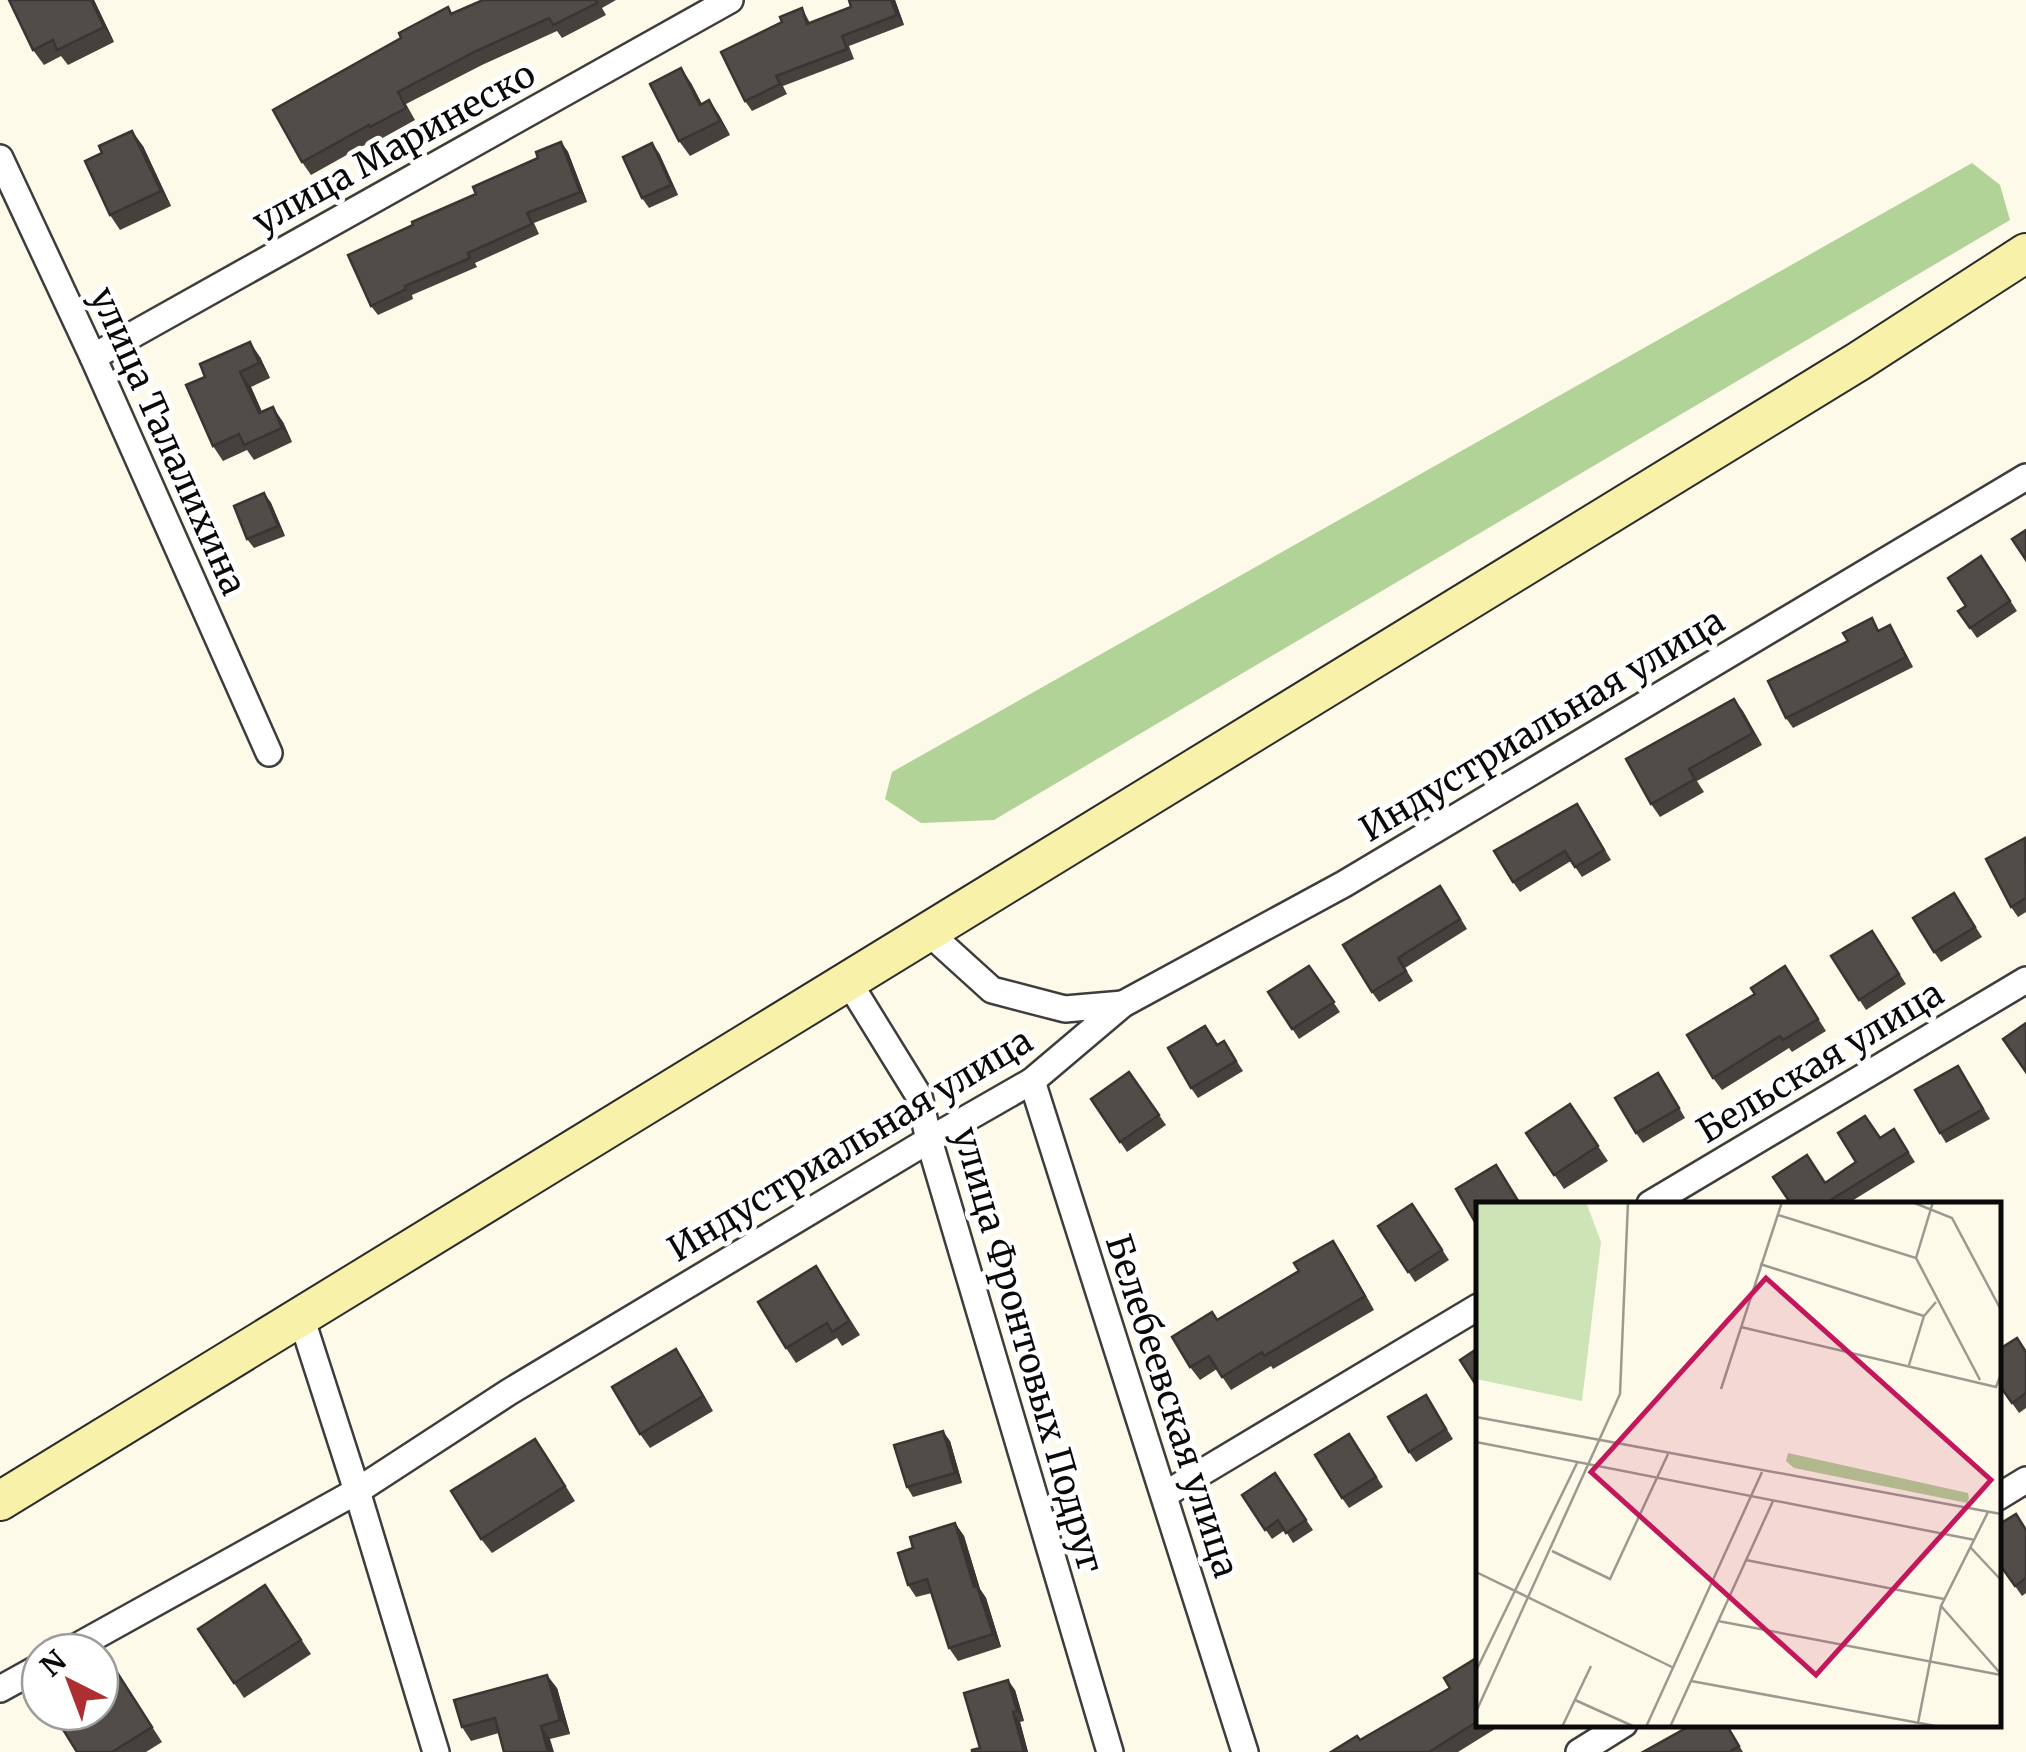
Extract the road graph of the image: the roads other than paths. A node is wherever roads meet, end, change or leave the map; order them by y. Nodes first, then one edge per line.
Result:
1 (730, 0) edge
2 (0, 158) edge
3 (2026, 253) edge
4 (92, 357) junction
5 (2026, 478) edge
6 (269, 754) dead end
7 (928, 932) junction
8 (2026, 980) edge
9 (848, 981) junction
10 (1122, 1004) junction
11 (1032, 1081) junction
12 (929, 1140) junction
13 (1653, 1202) edge
14 (1476, 1308) edge
15 (301, 1317) junction
16 (2026, 1480) edge
17 (357, 1491) junction
18 (1164, 1495) junction
19 (2001, 1495) edge
20 (0, 1501) edge
21 (103, 1632) edge
22 (1619, 1727) edge
23 (436, 1752) edge
24 (1110, 1752) edge
25 (1246, 1752) edge
26 (1578, 1752) edge

1 - 4 street, улица Маринеско
2 - 4 street, улица Талалихина
3 - 7 street
4 - 6 street, улица Талалихина
5 - 10 street, Индустриальная улица
7 - 9 street
7 - 10 street
8 - 13 street, Бельская улица
9 - 12 street, улица Фронтовых Подруг
9 - 15 street
10 - 11 street, Индустриальная улица
11 - 12 street, Индустриальная улица
11 - 18 street, Белебеевская улица
12 - 17 street, Индустриальная улица
12 - 24 street, улица Фронтовых Подруг
14 - 18 street
15 - 17 street
15 - 20 street
16 - 19 street
17 - 21 street, Индустриальная улица
17 - 23 street
18 - 25 street, Белебеевская улица
22 - 26 street

